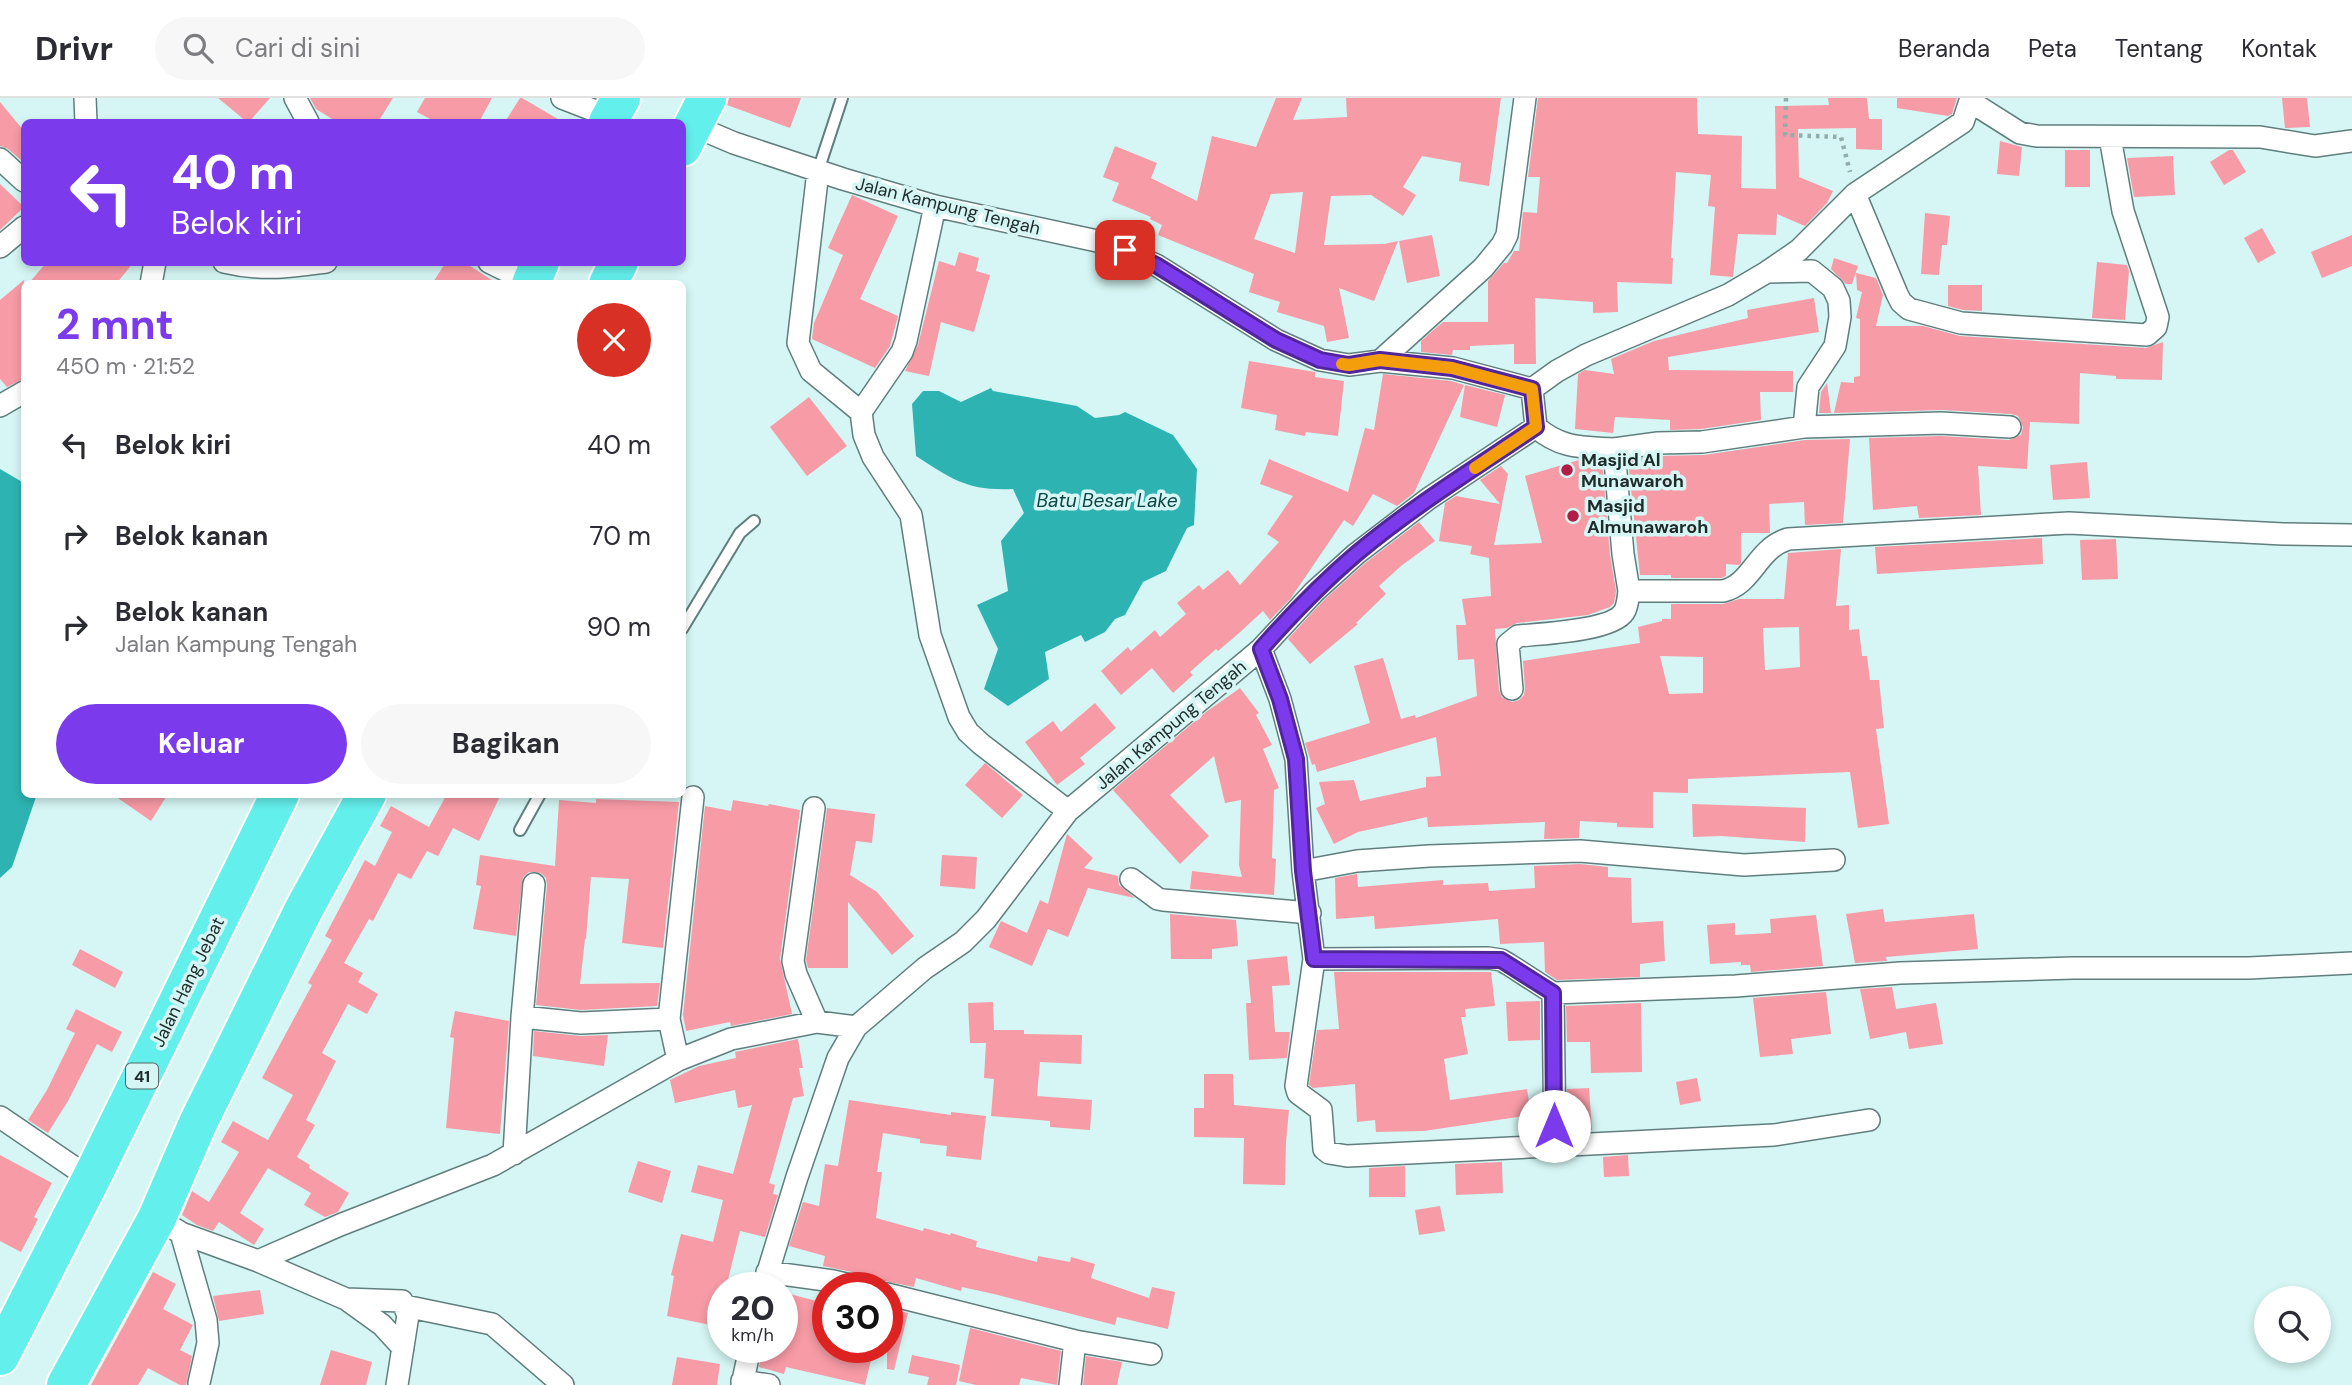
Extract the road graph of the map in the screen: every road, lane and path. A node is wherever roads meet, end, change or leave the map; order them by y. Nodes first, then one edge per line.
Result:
1 (85, 98) edge
2 (295, 98) edge
3 (562, 98) edge
4 (842, 98) edge
5 (1525, 98) edge
6 (1786, 98) edge
7 (1971, 100) edge
8 (613, 113) edge
9 (86, 119) edge
10 (306, 119) edge
11 (695, 124) edge
12 (2110, 137) junction
13 (2352, 141) edge
14 (0, 159) edge
15 (818, 171) junction
16 (21, 178) edge
17 (1855, 194) junction
18 (935, 206) junction
19 (21, 230) edge
20 (0, 247) edge
21 (242, 266) edge
22 (297, 266) edge
23 (497, 266) edge
24 (1767, 272) junction
25 (525, 280) edge
26 (1380, 360) junction
27 (1532, 389) junction
28 (21, 394) edge
29 (0, 406) edge
30 (860, 412) junction
31 (1536, 427) junction
32 (1804, 427) junction
33 (2010, 427) dead end
34 (1614, 449) junction
35 (754, 521) dead end
36 (2352, 535) edge
37 (1629, 591) junction
38 (686, 622) edge
39 (1261, 649) junction
40 (1512, 690) dead end
41 (693, 797) dead end
42 (278, 798) edge
43 (365, 798) edge
44 (538, 798) edge
45 (814, 808) dead end
46 (1068, 811) junction
47 (520, 830) dead end
48 (1834, 860) dead end
49 (1303, 871) junction
50 (1131, 879) dead end
51 (534, 884) dead end
52 (1310, 914) junction
53 (1314, 959) junction
54 (2352, 963) edge
55 (1553, 993) junction
56 (522, 1017) junction
57 (669, 1019) junction
58 (817, 1022) junction
59 (856, 1027) junction
60 (678, 1060) junction
61 (0, 1117) edge
62 (1869, 1119) dead end
63 (1555, 1144) junction
64 (514, 1154) junction
65 (91, 1179) junction
66 (169, 1225) junction
67 (258, 1261) junction
68 (767, 1272) edge
69 (903, 1298) edge
70 (346, 1299) junction
71 (405, 1306) junction
72 (1075, 1341) junction
73 (402, 1348) junction
74 (1151, 1354) dead end
75 (0, 1356) edge
76 (747, 1363) edge
77 (199, 1383) dead end
78 (742, 1383) edge
79 (66, 1385) edge
80 (397, 1385) edge
81 (563, 1385) edge
82 (769, 1385) edge
83 (1070, 1385) edge

1 - 9 street
2 - 10 street
3 - 8 street
4 - 15 lane
5 - 26 street
6 - 17 path
7 - 12 street
7 - 17 street
11 - 15 street, Jalan Kampung Tengah
12 - 13 street
12 - 17 street
14 - 16 street
15 - 18 street, Jalan Kampung Tengah
15 - 30 street
17 - 24 street
18 - 26 street, Jalan Kampung Tengah
18 - 30 street
19 - 20 street
21 - 22 street
23 - 25 street
24 - 27 street
24 - 32 street
26 - 27 street, Jalan Kampung Tengah
27 - 31 street
28 - 29 street
30 - 46 street
31 - 34 street
31 - 39 street, Jalan Kampung Tengah
32 - 33 street
32 - 34 street
34 - 37 street
35 - 38 lane
36 - 37 street
37 - 40 street
39 - 46 street, Jalan Kampung Tengah
39 - 49 street
41 - 57 street
42 - 65 highway, Jalan Hang Jebat / 41
43 - 66 highway
44 - 47 lane
45 - 58 street
46 - 59 street, Jalan Kampung Tengah
48 - 49 street
49 - 52 street
50 - 52 street
51 - 56 street
52 - 53 street
53 - 55 street
53 - 63 street
54 - 55 street
55 - 63 street
56 - 57 street
56 - 64 street
57 - 60 street
58 - 59 street
58 - 60 street
59 - 68 street, Jalan Kampung Tengah
60 - 64 street
61 - 65 street
62 - 63 street
64 - 67 street
65 - 75 highway, Jalan Hang Jebat / 41
66 - 67 street
66 - 77 street
66 - 79 highway
67 - 70 street
69 - 72 street
70 - 71 street
70 - 73 street
71 - 73 street
71 - 81 street
72 - 74 street
72 - 83 street
73 - 80 street
76 - 78 street
78 - 82 street

